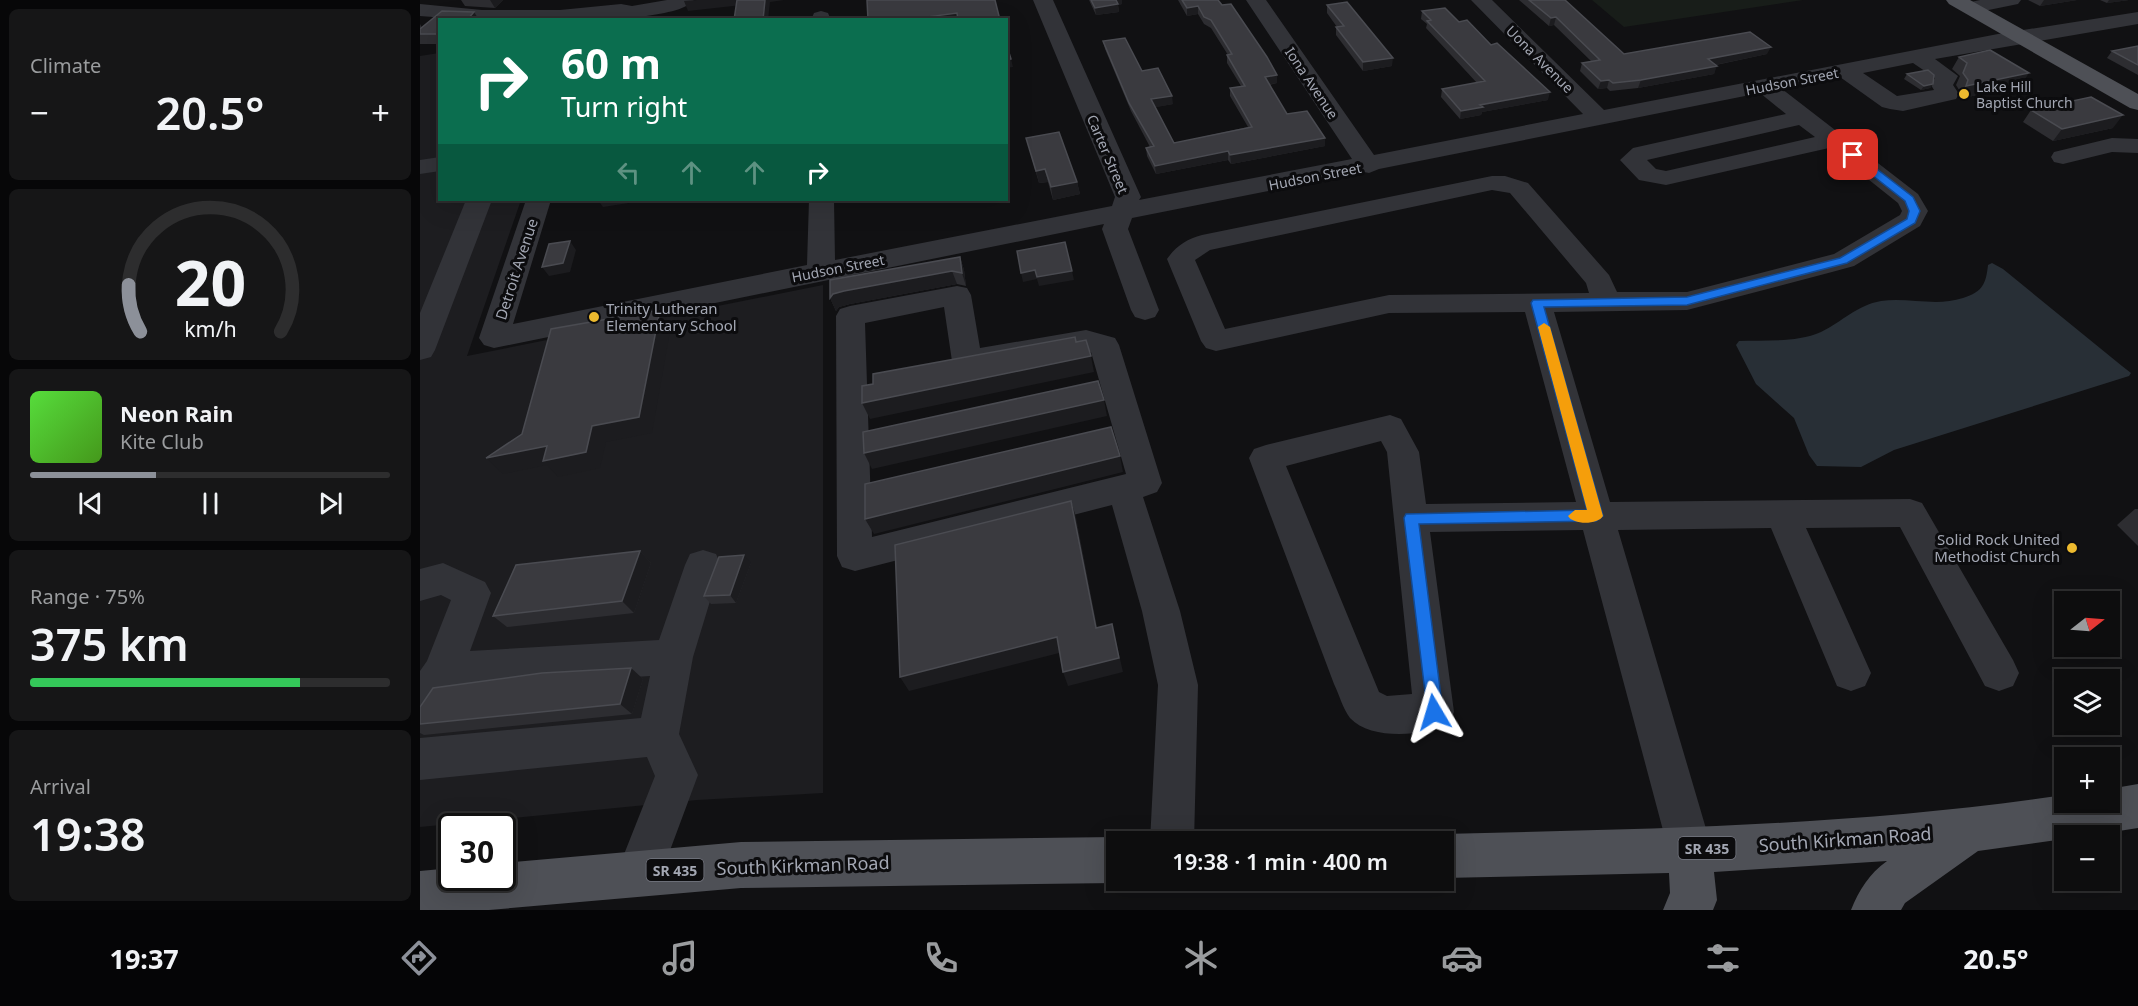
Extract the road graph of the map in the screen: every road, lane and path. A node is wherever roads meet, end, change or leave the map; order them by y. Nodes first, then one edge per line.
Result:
1 (436, 0) edge
2 (578, 0) edge
3 (684, 0) edge
4 (1043, 0) edge
5 (1256, 0) edge
6 (1481, 0) edge
7 (2018, 3) edge
8 (1963, 4) edge
9 (420, 10) edge
10 (559, 18) edge
11 (2138, 18) edge
12 (2021, 37) junction
13 (1917, 56) junction
14 (1844, 70) junction
15 (1764, 86) junction
16 (2138, 103) edge
17 (1803, 117) junction
18 (1599, 118) junction
19 (1834, 141) junction
20 (2138, 146) edge
21 (2062, 157) dead end
22 (1369, 166) junction
23 (479, 201) edge
24 (538, 201) edge
25 (821, 201) edge
26 (1123, 213) junction
27 (820, 271) junction
28 (1606, 302) junction
29 (1537, 303) junction
30 (1144, 310) dead end
31 (494, 338) joint
32 (420, 350) edge
33 (1128, 426) junction
34 (886, 430) edge
35 (1094, 434) edge
36 (852, 438) junction
37 (887, 481) edge
38 (853, 489) junction
39 (1124, 489) junction
40 (1782, 514) junction
41 (1596, 516) junction
42 (1411, 518) junction
43 (703, 565) dead end
44 (420, 585) edge
45 (673, 657) junction
46 (443, 671) junction
47 (1851, 673) dead end
48 (1999, 673) dead end
49 (420, 704) edge
50 (658, 736) junction
51 (420, 759) edge
52 (2138, 806) edge
53 (1971, 830) junction
54 (1172, 831) edge
55 (1690, 849) junction
56 (1454, 856) edge
57 (1106, 860) edge
58 (640, 872) junction
59 (420, 894) edge
60 (1686, 910) edge
61 (1874, 910) edge

1 - 9 street
2 - 10 street
3 - 10 street
4 - 26 street, Carter Street
5 - 22 street, Iona Avenue
6 - 18 street, Uona Avenue
7 - 8 street
8 - 12 main road
9 - 10 street
11 - 12 street, Hudson Street
12 - 13 street, Hudson Street
12 - 16 main road
13 - 14 street, Hudson Street
13 - 14 street
14 - 15 street, Hudson Street
15 - 17 street
15 - 18 street, Hudson Street
17 - 19 street
17 - 19 street
18 - 22 street, Hudson Street
19 - 28 street
20 - 21 street
22 - 26 street, Hudson Street
23 - 32 street
24 - 31 street, Detroit Avenue
25 - 27 street
26 - 27 street, Hudson Street
26 - 30 street, Carter Street
27 - 31 street, Hudson Street
28 - 29 street
28 - 29 street
29 - 41 street
33 - 35 street
33 - 36 street
33 - 39 street
34 - 36 street
36 - 38 street
37 - 38 street
38 - 39 street
39 - 54 street
40 - 41 street
40 - 47 street
40 - 48 street
41 - 42 street
41 - 55 street
42 - 42 street
43 - 45 street
44 - 46 street
45 - 46 street
45 - 50 street
46 - 49 street
50 - 51 street
50 - 58 street
52 - 53 main road, South Kirkman Road / SR 435
53 - 55 main road, South Kirkman Road / SR 435
53 - 61 main road
55 - 56 main road, South Kirkman Road / SR 435
55 - 60 main road
57 - 58 main road, South Kirkman Road / SR 435
58 - 59 main road, South Kirkman Road / SR 435

